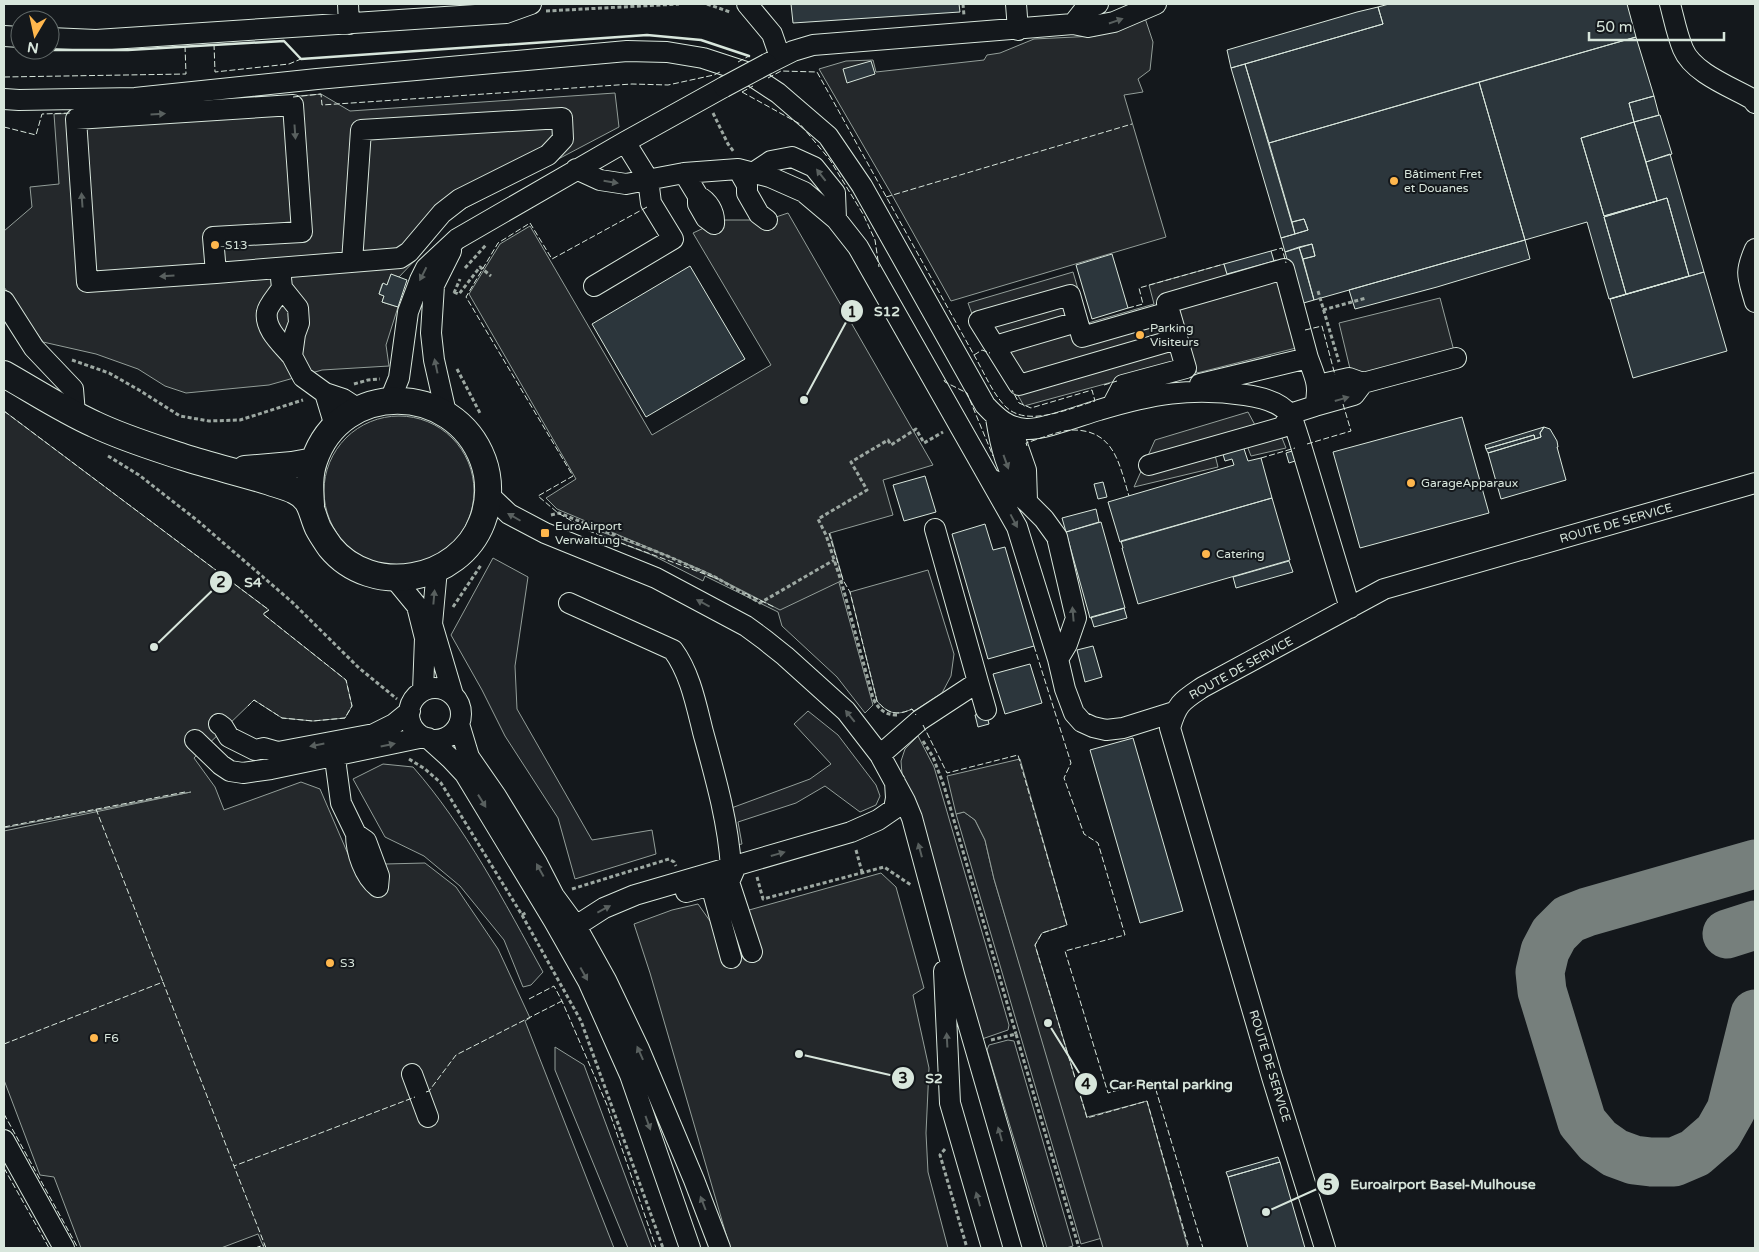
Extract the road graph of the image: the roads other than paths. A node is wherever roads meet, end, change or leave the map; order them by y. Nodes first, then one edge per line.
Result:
1 (529, 4) edge
2 (747, 4) edge
3 (1016, 4) edge
4 (1073, 4) edge
5 (1098, 4) edge
6 (1156, 4) edge
7 (1670, 4) edge
8 (348, 14) edge
9 (1074, 24) junction
10 (1018, 30) junction
11 (60, 38) edge
12 (774, 61) junction
13 (4, 99) edge
14 (1755, 102) edge
15 (625, 142) junction
16 (576, 170) junction
17 (684, 172) junction
18 (746, 176) junction
19 (648, 179) junction
20 (836, 219) junction
21 (767, 220) dead end
22 (714, 224) dead end
23 (457, 239) junction
24 (1755, 249) edge
25 (352, 262) junction
26 (280, 268) junction
27 (216, 273) junction
28 (594, 286) dead end
29 (282, 298) junction
30 (4, 301) edge
31 (1755, 302) edge
32 (1170, 312) junction
33 (1078, 322) junction
34 (1177, 339) junction
35 (995, 346) junction
36 (292, 356) junction
37 (1308, 358) junction
38 (1456, 358) dead end
39 (4, 374) edge
40 (1363, 383) junction
41 (1318, 385) junction
42 (325, 392) junction
43 (1160, 394) junction
44 (390, 400) junction
45 (1112, 406) junction
46 (1315, 406) junction
47 (360, 410) junction
48 (446, 413) junction
49 (75, 414) junction
50 (1290, 414) junction
51 (1004, 422) junction
52 (335, 426) junction
53 (314, 461) junction
54 (1148, 465) dead end
55 (228, 470) junction
56 (990, 479) junction
57 (1755, 483) edge
58 (488, 494) junction
59 (1028, 502) junction
60 (311, 505) junction
61 (935, 529) dead end
62 (437, 569) junction
63 (394, 578) junction
64 (569, 603) dead end
65 (1350, 608) junction
66 (1058, 659) junction
67 (978, 682) junction
68 (423, 691) junction
69 (453, 695) junction
70 (403, 701) junction
71 (986, 710) dead end
72 (1174, 712) junction
73 (459, 724) junction
74 (390, 736) junction
75 (426, 738) junction
76 (880, 754) junction
77 (271, 756) junction
78 (337, 756) junction
79 (895, 782) junction
80 (912, 818) junction
81 (866, 826) junction
82 (736, 866) junction
83 (378, 887) dead end
84 (635, 895) junction
85 (555, 896) junction
86 (933, 897) junction
87 (568, 929) junction
88 (412, 1074) dead end
89 (428, 1117) dead end
90 (4, 1140) edge
91 (993, 1247) edge
92 (64, 1248) edge
93 (690, 1248) edge
94 (720, 1248) edge
95 (1033, 1248) edge
96 (1325, 1248) edge

1 - 8 street
2 - 12 street
3 - 10 street
4 - 9 street
5 - 9 street
9 -> 6 street
7 - 14 street
8 - 11 street
9 - 10 street
10 - 12 street
12 - 15 street, bridge
13 - 51 street
15 - 16 street
15 - 19 street
16 -> 19 street
16 - 23 street
17 - 18 street
17 - 19 street
17 - 22 street
18 - 20 street
20 -> 18 street
18 - 21 street
19 - 28 street
20 - 56 street
23 -> 44 street
48 -> 23 street
24 - 31 street
25 - 25 street
25 - 26 street
26 - 27 street
26 - 29 street
27 -> 27 street
29 - 36 street
29 - 36 street
30 - 49 street
32 - 33 street
32 - 34 street
32 - 37 street
33 - 35 street
33 - 35 street
34 - 35 street
34 - 45 street
36 - 42 street
37 - 41 street
37 - 43 street
38 - 40 street
39 - 49 main road
40 - 41 street
46 -> 40 street
41 - 46 street
42 - 47 street
42 - 52 street
43 - 45 street
43 - 50 street
44 - 47 main road
44 - 48 main road
45 - 51 street
46 - 50 street
47 - 52 main road
48 - 58 main road
49 - 55 main road
50 - 54 street
50 - 65 street
51 - 59 street
52 - 53 main road
53 - 55 main road
53 - 60 main road
55 - 60 main road
56 - 59 street
56 -> 66 street
57 - 65 street, ROUTE DE SERVICE
58 - 62 main road
76 -> 58 street
66 -> 59 street
60 - 63 main road
61 - 67 street
62 - 63 main road
69 -> 62 street
63 - 68 street
64 - 82 street
65 - 72 street, ROUTE DE SERVICE
66 - 72 street
67 - 71 street
67 - 76 street
68 - 69 street
68 - 70 street
69 - 73 street
70 - 74 street
70 - 75 street
72 - 96 street, ROUTE DE SERVICE
73 - 75 street
85 -> 73 street
74 - 75 street
74 -> 77 street
78 -> 74 street
75 -> 85 street
76 - 79 street
77 - 77 street
77 - 78 street
78 - 83 street
79 - 80 street
79 - 81 street
80 - 81 street
86 -> 80 street
82 -> 81 street
82 - 84 street
82 - 84 street
87 -> 84 street
85 - 87 street
91 -> 86 street
95 -> 86 street
87 -> 93 street
94 -> 87 street
88 - 89 street
90 - 92 street

